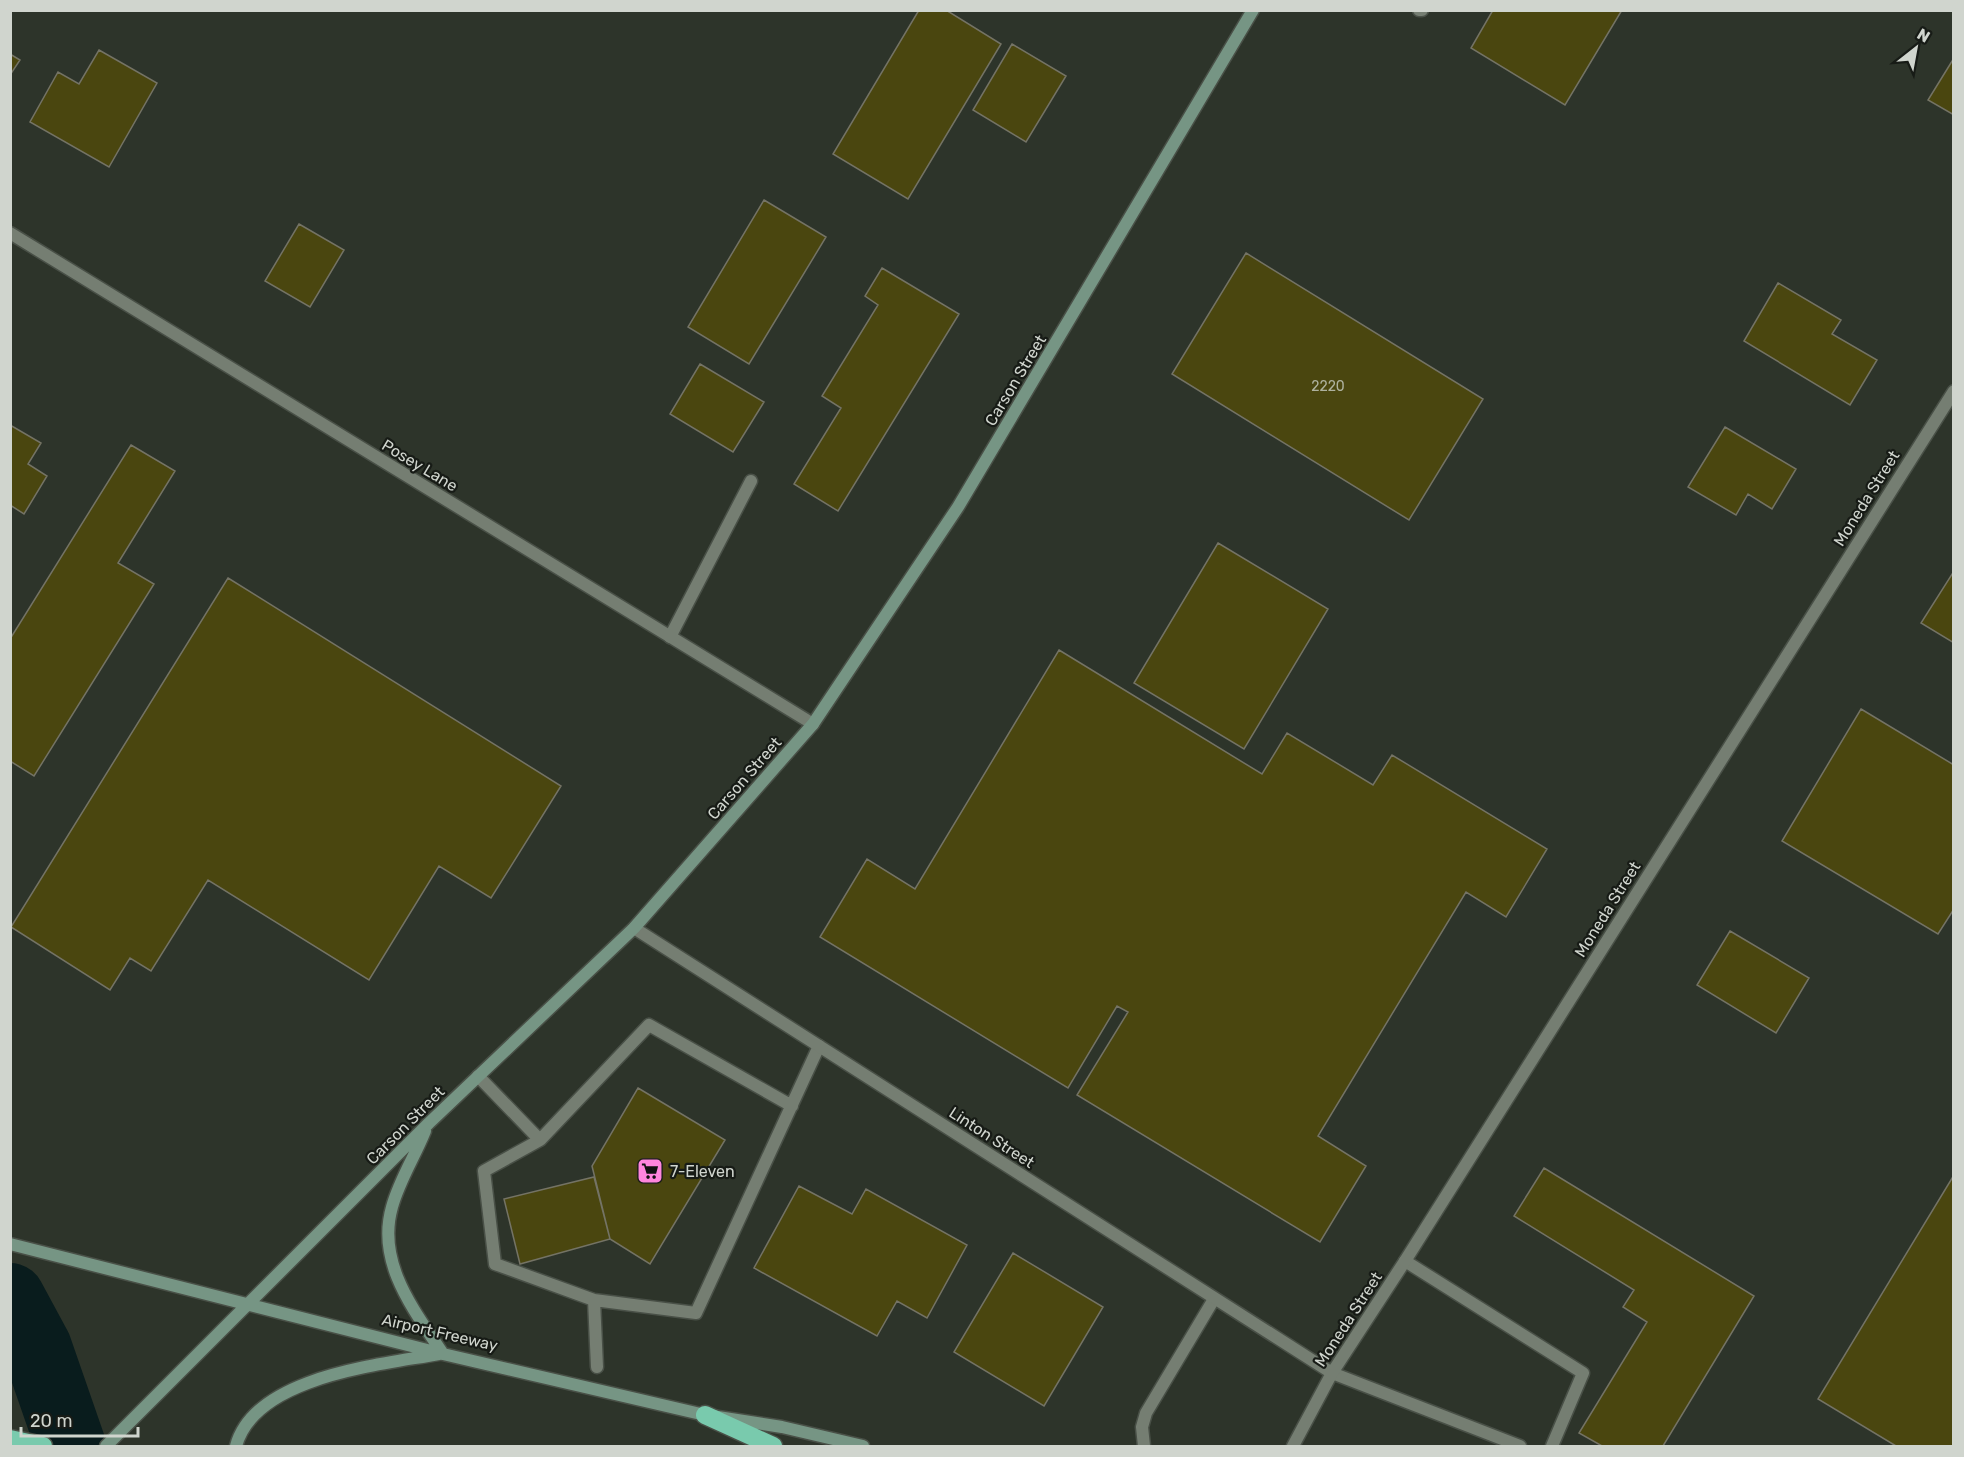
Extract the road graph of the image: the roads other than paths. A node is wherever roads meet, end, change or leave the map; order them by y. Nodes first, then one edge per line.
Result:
1 (1253, 10) edge
2 (10, 233) edge
3 (1953, 391) edge
4 (751, 481) dead end
5 (670, 637) junction
6 (813, 724) junction
7 (634, 928) junction
8 (819, 1046) junction
9 (478, 1076) junction
10 (792, 1106) junction
11 (429, 1123) junction
12 (540, 1140) junction
13 (10, 1244) edge
14 (1406, 1261) junction
15 (1214, 1299) junction
16 (594, 1300) junction
17 (248, 1305) junction
18 (443, 1354) junction
19 (597, 1367) dead end
20 (1332, 1373) junction
21 (705, 1415) junction
22 (10, 1438) edge
23 (43, 1446) edge
24 (106, 1446) edge
25 (236, 1446) edge
26 (773, 1446) edge
27 (863, 1446) edge
28 (1144, 1446) edge
29 (1293, 1446) edge
30 (1520, 1446) edge
31 (1552, 1446) edge

1 - 6 street, Carson Street
2 - 5 street, Posey Lane
3 - 14 street, Moneda Street
4 - 5 street
5 - 6 street, Posey Lane
6 - 7 street, Carson Street
7 - 8 street, Linton Street
7 - 9 street, Carson Street
8 - 10 street
8 - 15 street, Linton Street
9 - 11 street, Carson Street
9 - 12 street
10 - 12 street
10 - 16 street
11 - 17 street, Carson Street
11 - 18 street
12 - 16 street
13 - 17 street, Airport Freeway
14 - 20 street, Moneda Street
14 - 31 street
15 - 20 street, Linton Street
15 - 28 street
16 - 19 street
17 - 18 street, Airport Freeway
17 - 24 street, Carson Street
18 - 21 street, Airport Freeway
18 - 25 street
20 - 29 street, Moneda Street
20 - 30 street, Linton Street
21 - 26 highway
21 - 27 street, Airport Freeway
22 - 23 highway

